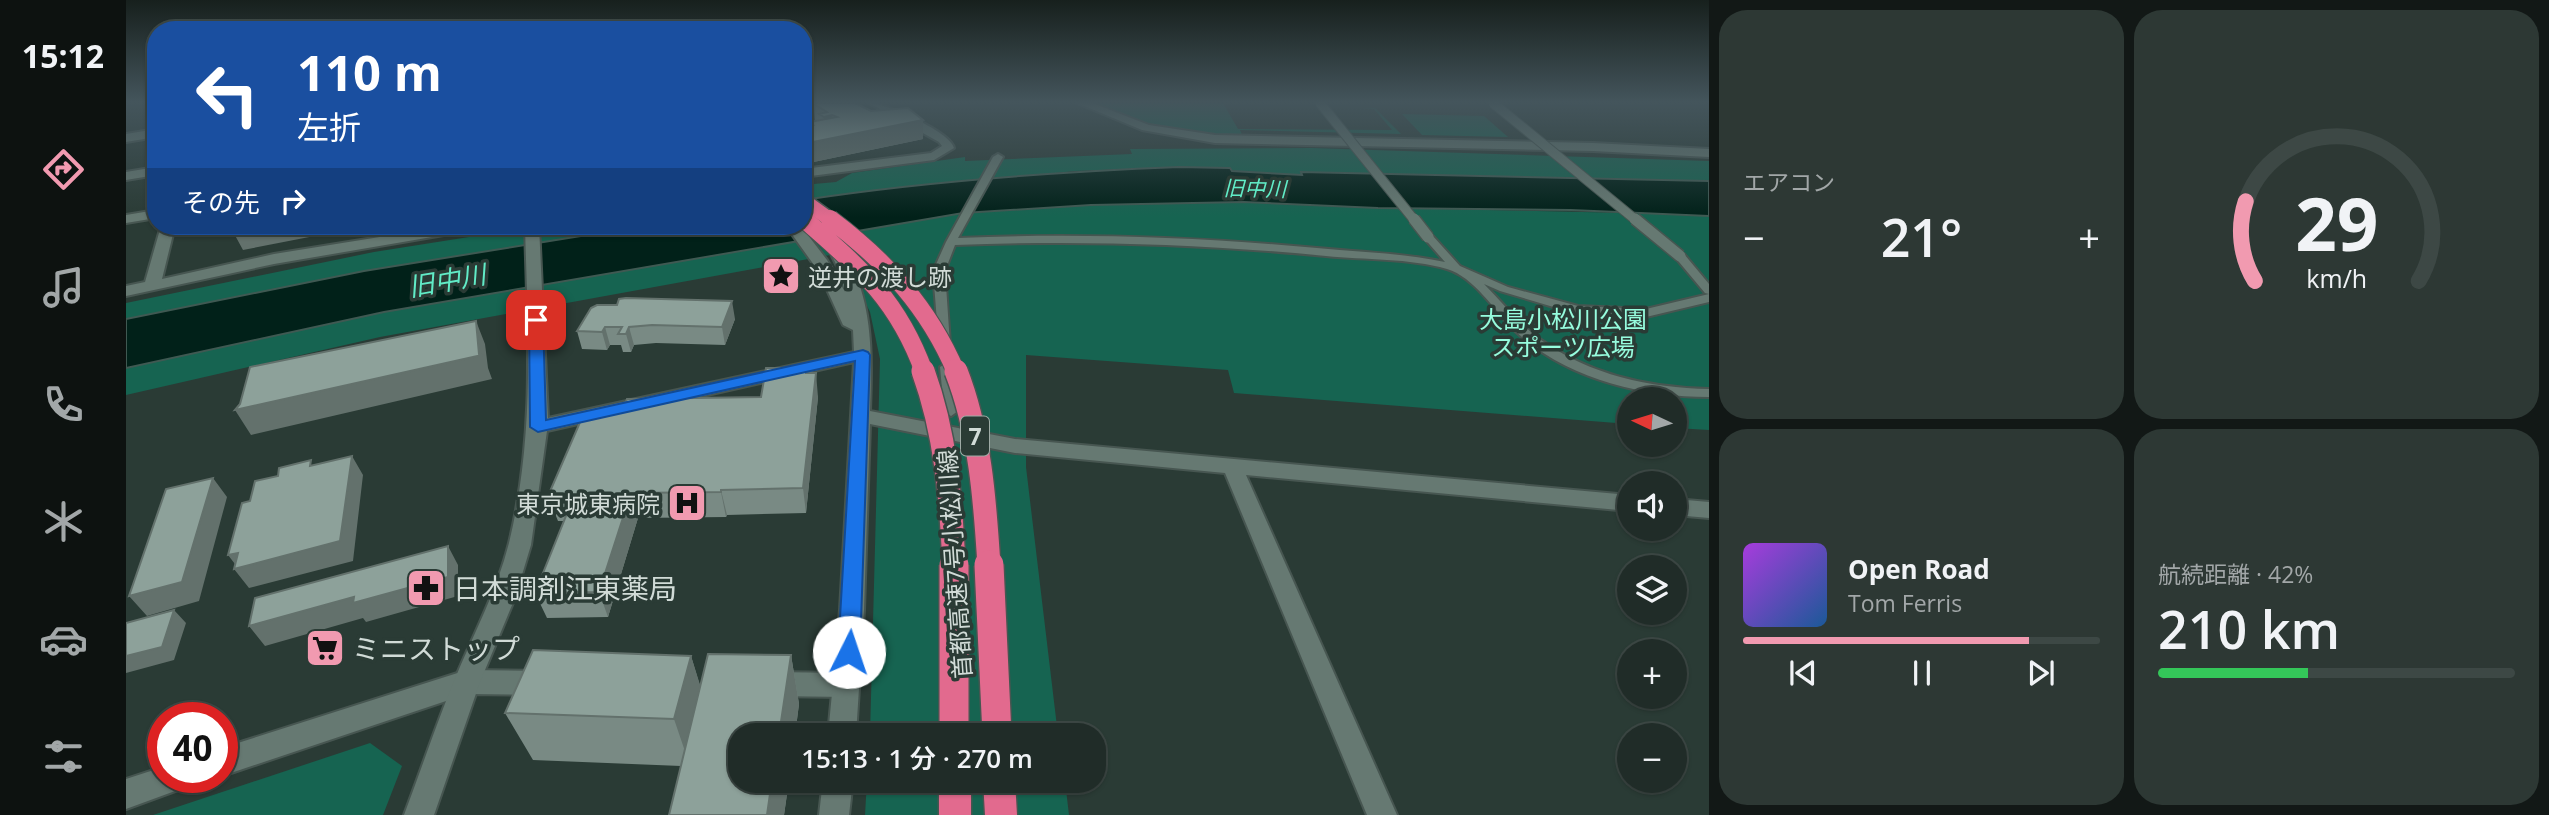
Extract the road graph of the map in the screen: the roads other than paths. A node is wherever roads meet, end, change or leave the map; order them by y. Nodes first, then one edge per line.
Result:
1 (945, 141) edge
2 (1304, 141) edge
3 (1351, 141) edge
4 (1539, 141) edge
5 (1709, 154) edge
6 (998, 157) dead end
7 (147, 172) edge
8 (812, 172) edge
9 (126, 176) edge
10 (812, 206) edge
11 (812, 213) edge
12 (147, 216) edge
13 (126, 219) edge
14 (812, 227) edge
15 (166, 235) edge
16 (419, 235) edge
17 (531, 235) edge
18 (801, 235) edge
19 (951, 242) junction
20 (845, 265) joint
21 (1456, 268) junction
22 (152, 285) junction
23 (126, 291) edge
24 (1709, 291) edge
25 (1709, 298) edge
26 (863, 355) junction
27 (1709, 393) edge
28 (951, 411) dead end
29 (861, 416) junction
30 (538, 427) junction
31 (1233, 468) junction
32 (1617, 502) edge
33 (1687, 509) edge
34 (1706, 512) edge
35 (467, 682) junction
36 (576, 683) edge
37 (742, 684) edge
38 (847, 685) junction
39 (843, 723) edge
40 (954, 723) edge
41 (996, 723) edge
42 (238, 757) edge
43 (147, 787) edge
44 (837, 793) edge
45 (955, 793) edge
46 (1000, 793) edge
47 (126, 794) edge
48 (419, 815) edge
49 (834, 815) edge
50 (955, 815) edge
51 (1001, 815) edge
52 (1382, 815) edge

1 - 8 street
2 - 5 street
3 - 21 street, bridge
4 - 24 street, bridge
6 - 19 street
7 - 9 street
10 - 41 highway, 首都高速7号小松川線 / 7, bridge
11 - 20 street, bridge
12 - 13 street
14 - 40 highway, 首都高速7号小松川線 / 7, bridge
15 - 22 street
16 - 22 street
17 - 30 street
18 - 26 street
19 - 21 street
19 - 28 street
20 - 26 street
21 - 25 street
21 - 27 street
22 - 23 street
26 - 29 street
26 - 30 street
29 - 31 street
29 - 38 street
30 - 35 street
31 - 32 street
31 - 52 street
33 - 34 street
35 - 36 street
35 - 42 street
35 - 48 street
37 - 38 street
38 - 39 street
43 - 47 street
44 - 49 street
45 - 50 highway
46 - 51 highway

